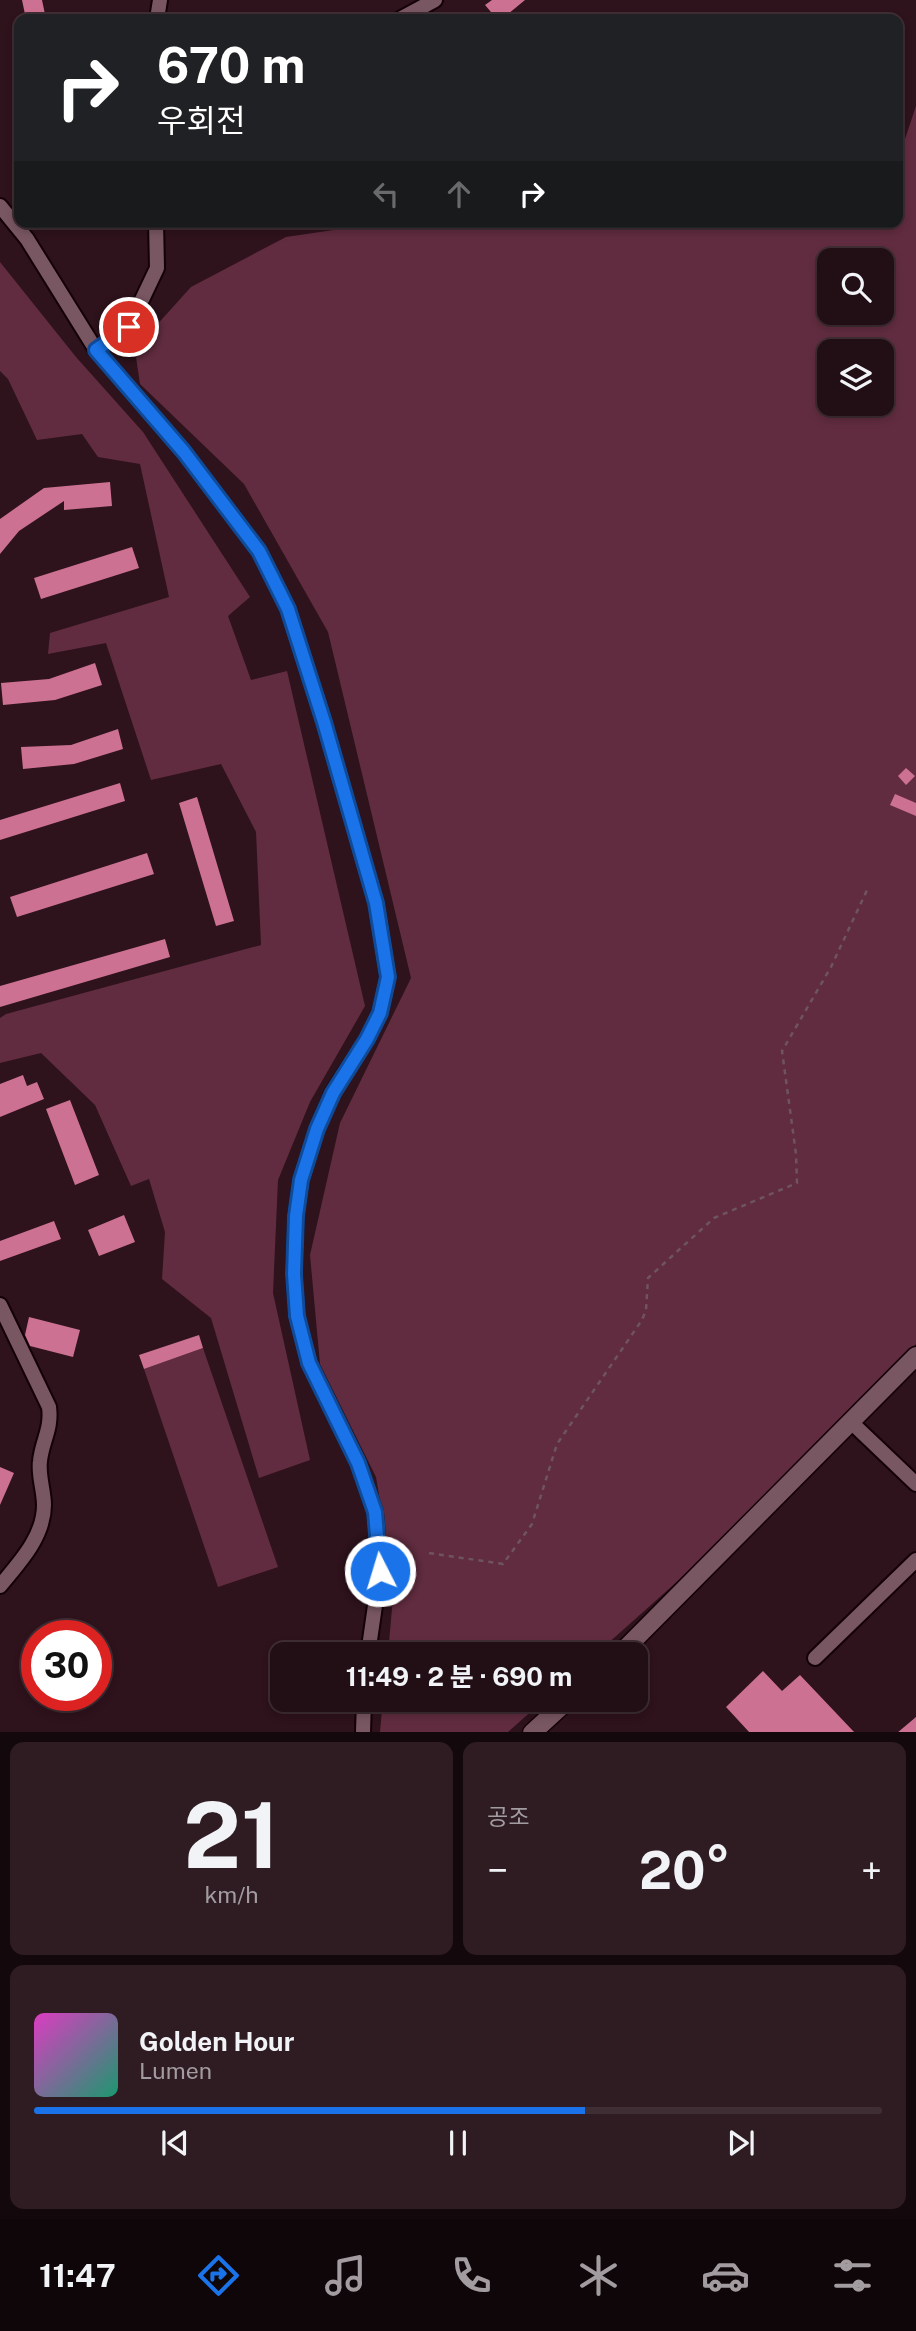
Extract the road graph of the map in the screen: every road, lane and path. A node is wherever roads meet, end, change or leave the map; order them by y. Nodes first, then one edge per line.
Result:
1 (435, 0) edge
2 (409, 14) edge
3 (0, 206) edge
4 (14, 223) edge
5 (18, 228) edge
6 (156, 228) edge
7 (96, 350) junction
8 (868, 888) dead end
9 (0, 1305) edge
10 (916, 1356) edge
11 (851, 1422) junction
12 (916, 1484) edge
13 (429, 1553) dead end
14 (916, 1560) edge
15 (0, 1586) edge
16 (370, 1642) edge
17 (632, 1642) edge
18 (815, 1658) dead end
19 (364, 1712) edge
20 (554, 1712) edge
21 (363, 1732) edge
22 (532, 1732) edge

1 - 2 street
3 - 4 street
5 - 7 street
6 - 7 street
7 - 16 street
8 - 13 path
9 - 15 street
10 - 11 street
11 - 12 street
11 - 17 street
14 - 18 street
19 - 21 street
20 - 22 street

